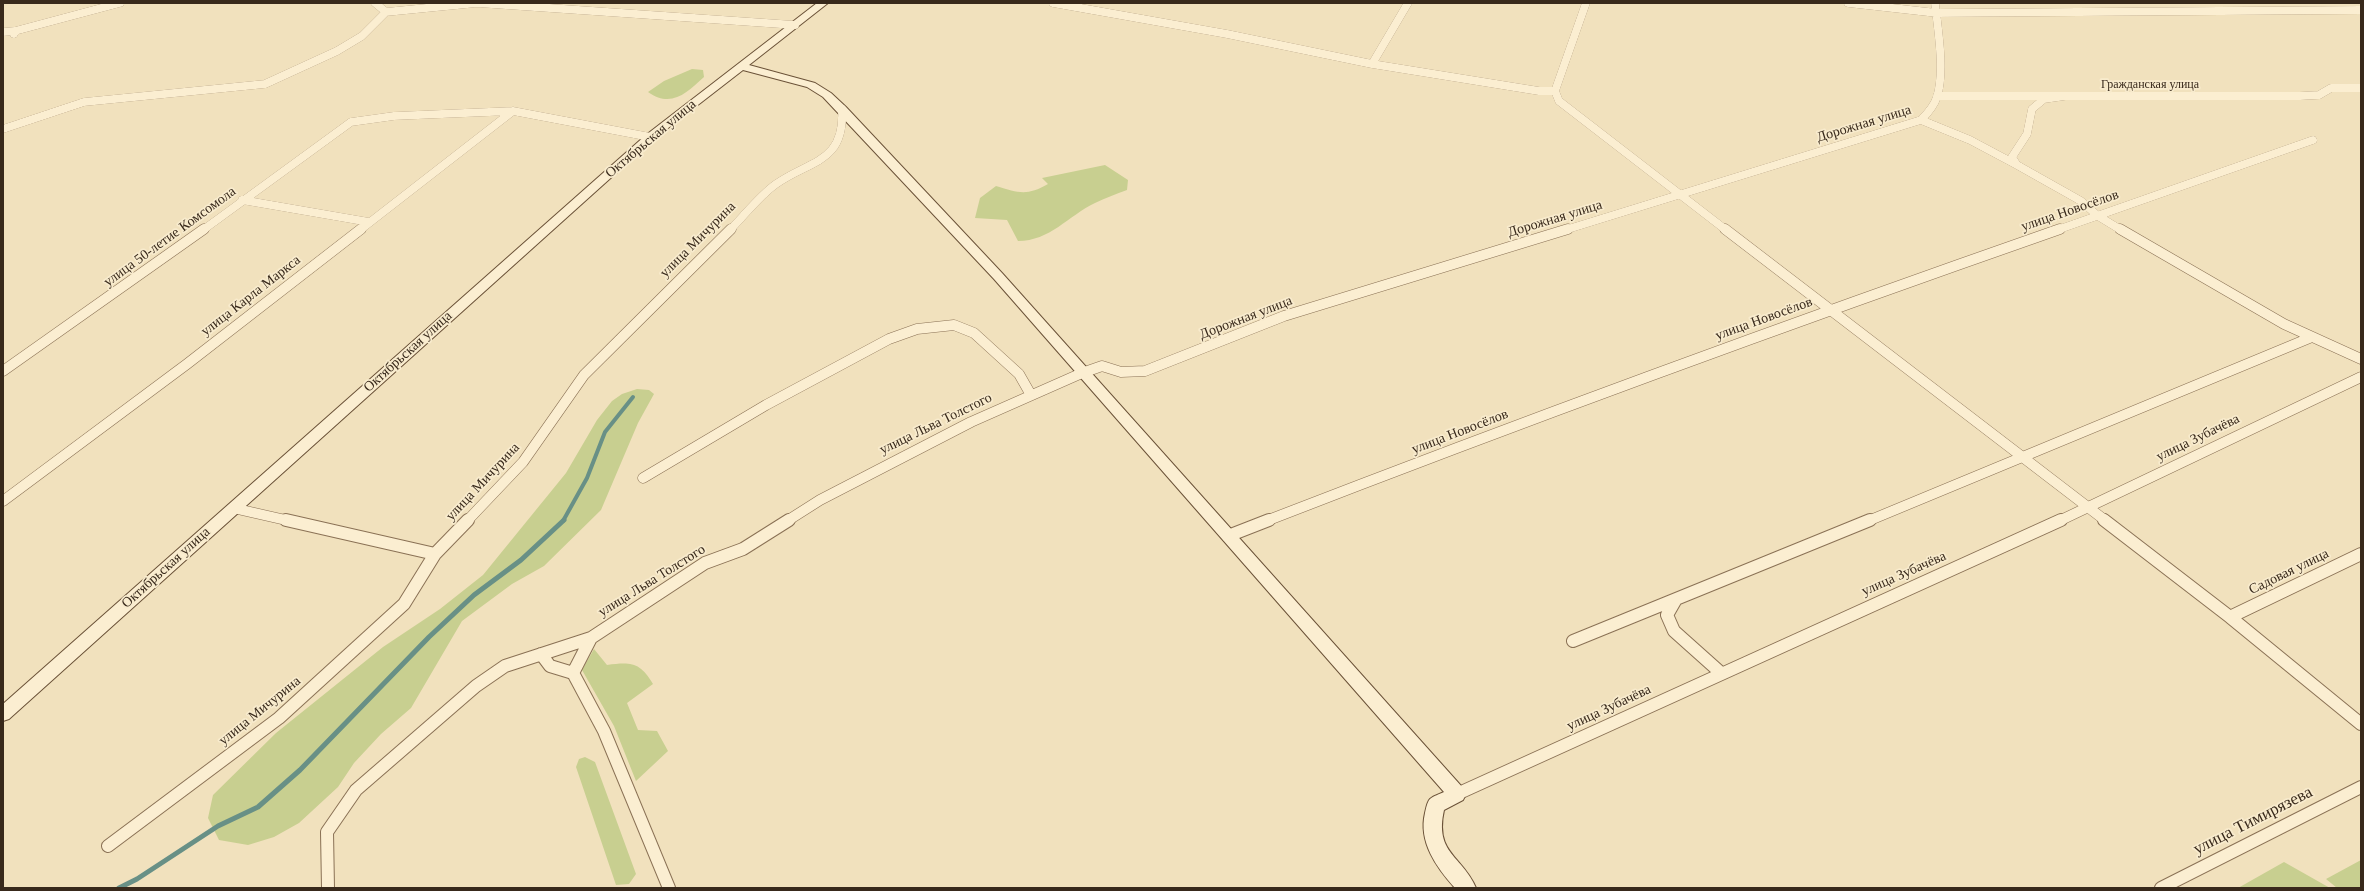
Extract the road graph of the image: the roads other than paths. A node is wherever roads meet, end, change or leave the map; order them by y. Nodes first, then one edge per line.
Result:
1 (120, 3) edge
2 (375, 3) edge
3 (823, 3) edge
4 (1053, 3) edge
5 (1408, 3) edge
6 (1586, 3) edge
7 (1848, 3) edge
8 (1935, 3) edge
9 (2361, 10) edge
10 (386, 12) junction
11 (1937, 13) junction
12 (794, 25) junction
13 (3, 32) edge
14 (1372, 64) junction
15 (741, 66) junction
16 (2361, 88) edge
17 (1555, 91) junction
18 (1937, 96) junction
19 (2065, 96) junction
20 (842, 110) junction
21 (513, 111) junction
22 (1921, 120) junction
23 (3, 129) edge
24 (650, 137) junction
25 (2313, 140) dead end
26 (2017, 165) junction
27 (1680, 194) junction
28 (242, 200) junction
29 (2098, 216) junction
30 (369, 222) junction
31 (1831, 309) junction
32 (2312, 337) junction
33 (2361, 359) edge
34 (3, 371) edge
35 (1082, 373) junction
36 (2361, 377) edge
37 (1031, 395) junction
38 (2023, 458) junction
39 (643, 478) dead end
40 (3, 501) edge
41 (233, 508) junction
42 (2086, 508) junction
43 (1228, 536) junction
44 (435, 554) junction
45 (2361, 554) edge
46 (1675, 601) junction
47 (2230, 617) junction
48 (591, 638) junction
49 (1573, 641) dead end
50 (541, 654) junction
51 (573, 673) junction
52 (1721, 673) junction
53 (3, 714) edge
54 (2361, 724) edge
55 (2361, 787) edge
56 (1457, 794) junction
57 (108, 846) dead end
58 (328, 888) edge
59 (669, 888) edge
60 (1467, 888) edge
61 (2161, 888) edge

1 - 13 street
2 - 10 street
3 - 12 street, Октябрьская улица
4 - 14 street
5 - 14 street
6 - 17 street
7 - 11 street
8 - 11 street, Дорожная улица
9 - 11 street
10 - 12 street
10 - 23 street
11 - 18 street, Дорожная улица
12 - 15 street, Октябрьская улица
14 - 17 street
15 - 20 street
15 - 24 street, Октябрьская улица
16 - 19 street, Гражданская улица
17 - 27 street
18 - 19 street, Гражданская улица
18 - 22 street, Дорожная улица
19 - 26 street
20 - 35 street
20 - 44 street, улица Мичурина
21 - 24 street
21 - 28 street, улица 50-летие Комсомола
21 - 30 street, улица Карла Маркса
22 - 26 street
22 - 27 street, Дорожная улица
24 - 41 street, Октябрьская улица
25 - 29 street, улица Новосёлов
26 - 29 street
27 - 31 street
27 - 35 street, Дорожная улица
28 - 30 street
28 - 34 street, улица 50-летие Комсомола
29 - 31 street, улица Новосёлов
29 - 32 street
30 - 40 street, улица Карла Маркса
31 - 38 street
31 - 43 street, улица Новосёлов
32 - 33 street
32 - 38 street
35 - 37 street, улица Льва Толстого
35 - 43 street
36 - 42 street, улица Зубачёва
37 - 39 street
37 - 48 street, улица Льва Толстого
38 - 42 street
38 - 46 street
41 - 44 street
41 - 53 street, Октябрьская улица
42 - 47 street
42 - 52 street, улица Зубачёва
43 - 56 street
44 - 57 street, улица Мичурина
45 - 47 street, Садовая улица
46 - 49 street
46 - 52 street
47 - 54 street
48 - 50 street
48 - 51 street, улица Льва Толстого
50 - 51 street
50 - 58 street
51 - 59 street
52 - 56 street, улица Зубачёва
55 - 61 street, улица Тимирязева
56 - 60 street

